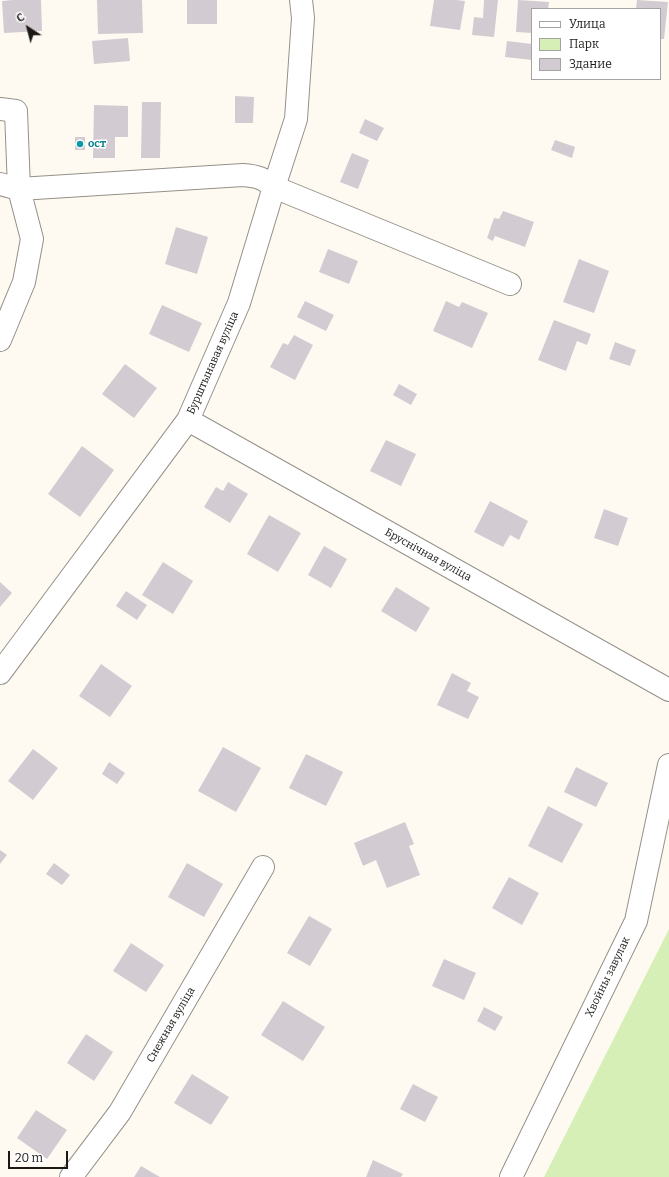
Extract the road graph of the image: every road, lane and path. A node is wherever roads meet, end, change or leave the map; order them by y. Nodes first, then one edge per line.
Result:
1 (301, 0) edge
2 (0, 109) edge
3 (9, 186) edge
4 (274, 187) junction
5 (510, 284) dead end
6 (0, 340) edge
7 (188, 420) junction
8 (0, 673) edge
9 (669, 690) edge
10 (669, 765) edge
11 (263, 867) dead end
12 (71, 1177) edge
13 (510, 1177) edge

1 - 4 street, Бурштынавая вуліца
2 - 3 street
3 - 4 street
3 - 6 street
4 - 5 street
4 - 7 street, Бурштынавая вуліца
7 - 8 street, Бурштынавая вуліца
7 - 9 street, Бруснічная вуліца
10 - 13 street, Хвойны завулак
11 - 12 street, Снежная вуліца

